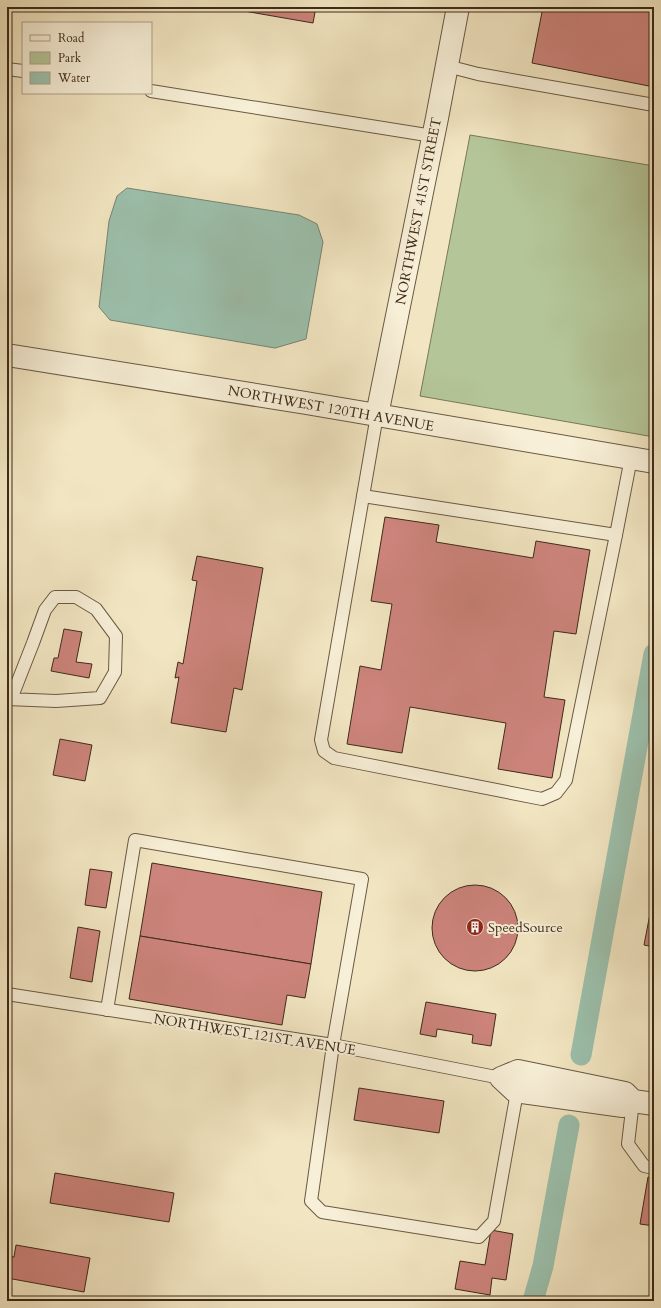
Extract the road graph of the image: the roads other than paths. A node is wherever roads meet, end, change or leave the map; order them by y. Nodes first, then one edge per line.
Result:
1 (458, 7) edge
2 (447, 66) junction
3 (7, 69) edge
4 (22, 71) edge
5 (152, 91) edge
6 (654, 105) edge
7 (433, 136) junction
8 (7, 354) edge
9 (377, 415) junction
10 (631, 458) junction
11 (654, 462) edge
12 (363, 496) junction
13 (616, 535) junction
14 (9, 699) edge
15 (7, 994) edge
16 (107, 1010) junction
17 (333, 1045) junction
18 (509, 1085) junction
19 (644, 1102) edge
20 (654, 1168) edge

1 - 2 street, NORTHWEST 41ST STREET
2 - 6 lane
2 - 7 street, NORTHWEST 41ST STREET
3 - 4 lane
5 - 7 lane
7 - 9 street, NORTHWEST 41ST STREET
8 - 9 street, NORTHWEST 120TH AVENUE
9 - 10 street, NORTHWEST 120TH AVENUE
9 - 12 lane
10 - 11 street, NORTHWEST 120TH AVENUE
10 - 13 lane
12 - 13 lane
12 - 13 lane
14 - 14 lane
15 - 16 lane, NORTHWEST 121ST AVENUE
16 - 17 lane, NORTHWEST 121ST AVENUE
16 - 17 lane
17 - 18 lane, NORTHWEST 121ST AVENUE
17 - 18 lane
18 - 19 street
19 - 20 lane

